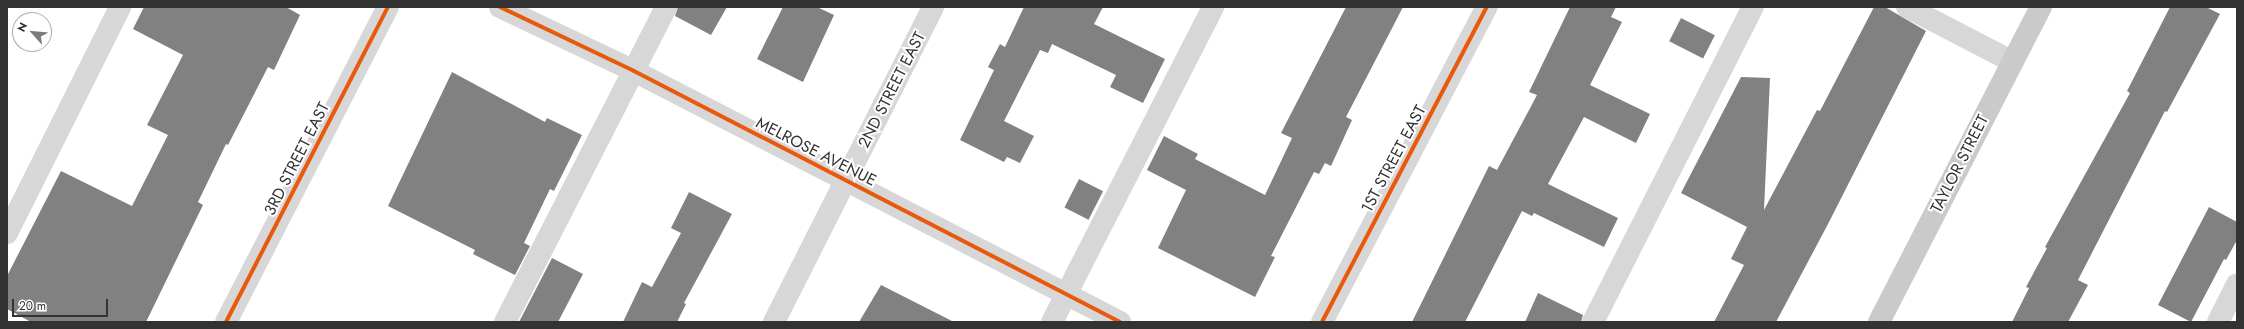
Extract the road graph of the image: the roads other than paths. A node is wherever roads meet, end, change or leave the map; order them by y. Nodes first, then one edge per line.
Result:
1 (120, 7) edge
2 (388, 7) edge
3 (500, 7) edge
4 (666, 7) edge
5 (933, 7) edge
6 (1213, 7) edge
7 (1487, 7) edge
8 (1753, 7) edge
9 (1907, 7) edge
10 (2042, 7) edge
11 (2013, 62) junction
12 (634, 71) junction
13 (846, 182) junction
14 (7, 233) edge
15 (2237, 284) edge
16 (1066, 295) junction
17 (226, 322) edge
18 (505, 322) edge
19 (774, 322) edge
20 (1052, 322) edge
21 (1120, 322) edge
22 (1322, 322) edge
23 (1593, 322) edge
24 (1879, 322) edge
25 (2218, 322) edge

1 - 14 street
2 - 17 street, 3RD STREET EAST
3 - 12 street, MELROSE AVENUE
4 - 12 street
5 - 13 street, 2ND STREET EAST
6 - 16 street
7 - 22 street, 1ST STREET EAST
8 - 23 street
9 - 11 street
10 - 11 main road, TAYLOR STREET
11 - 24 main road, TAYLOR STREET
12 - 13 street, MELROSE AVENUE
12 - 18 street
13 - 16 street, MELROSE AVENUE
13 - 19 street, 2ND STREET EAST
15 - 25 street
16 - 20 street
16 - 21 street, MELROSE AVENUE

